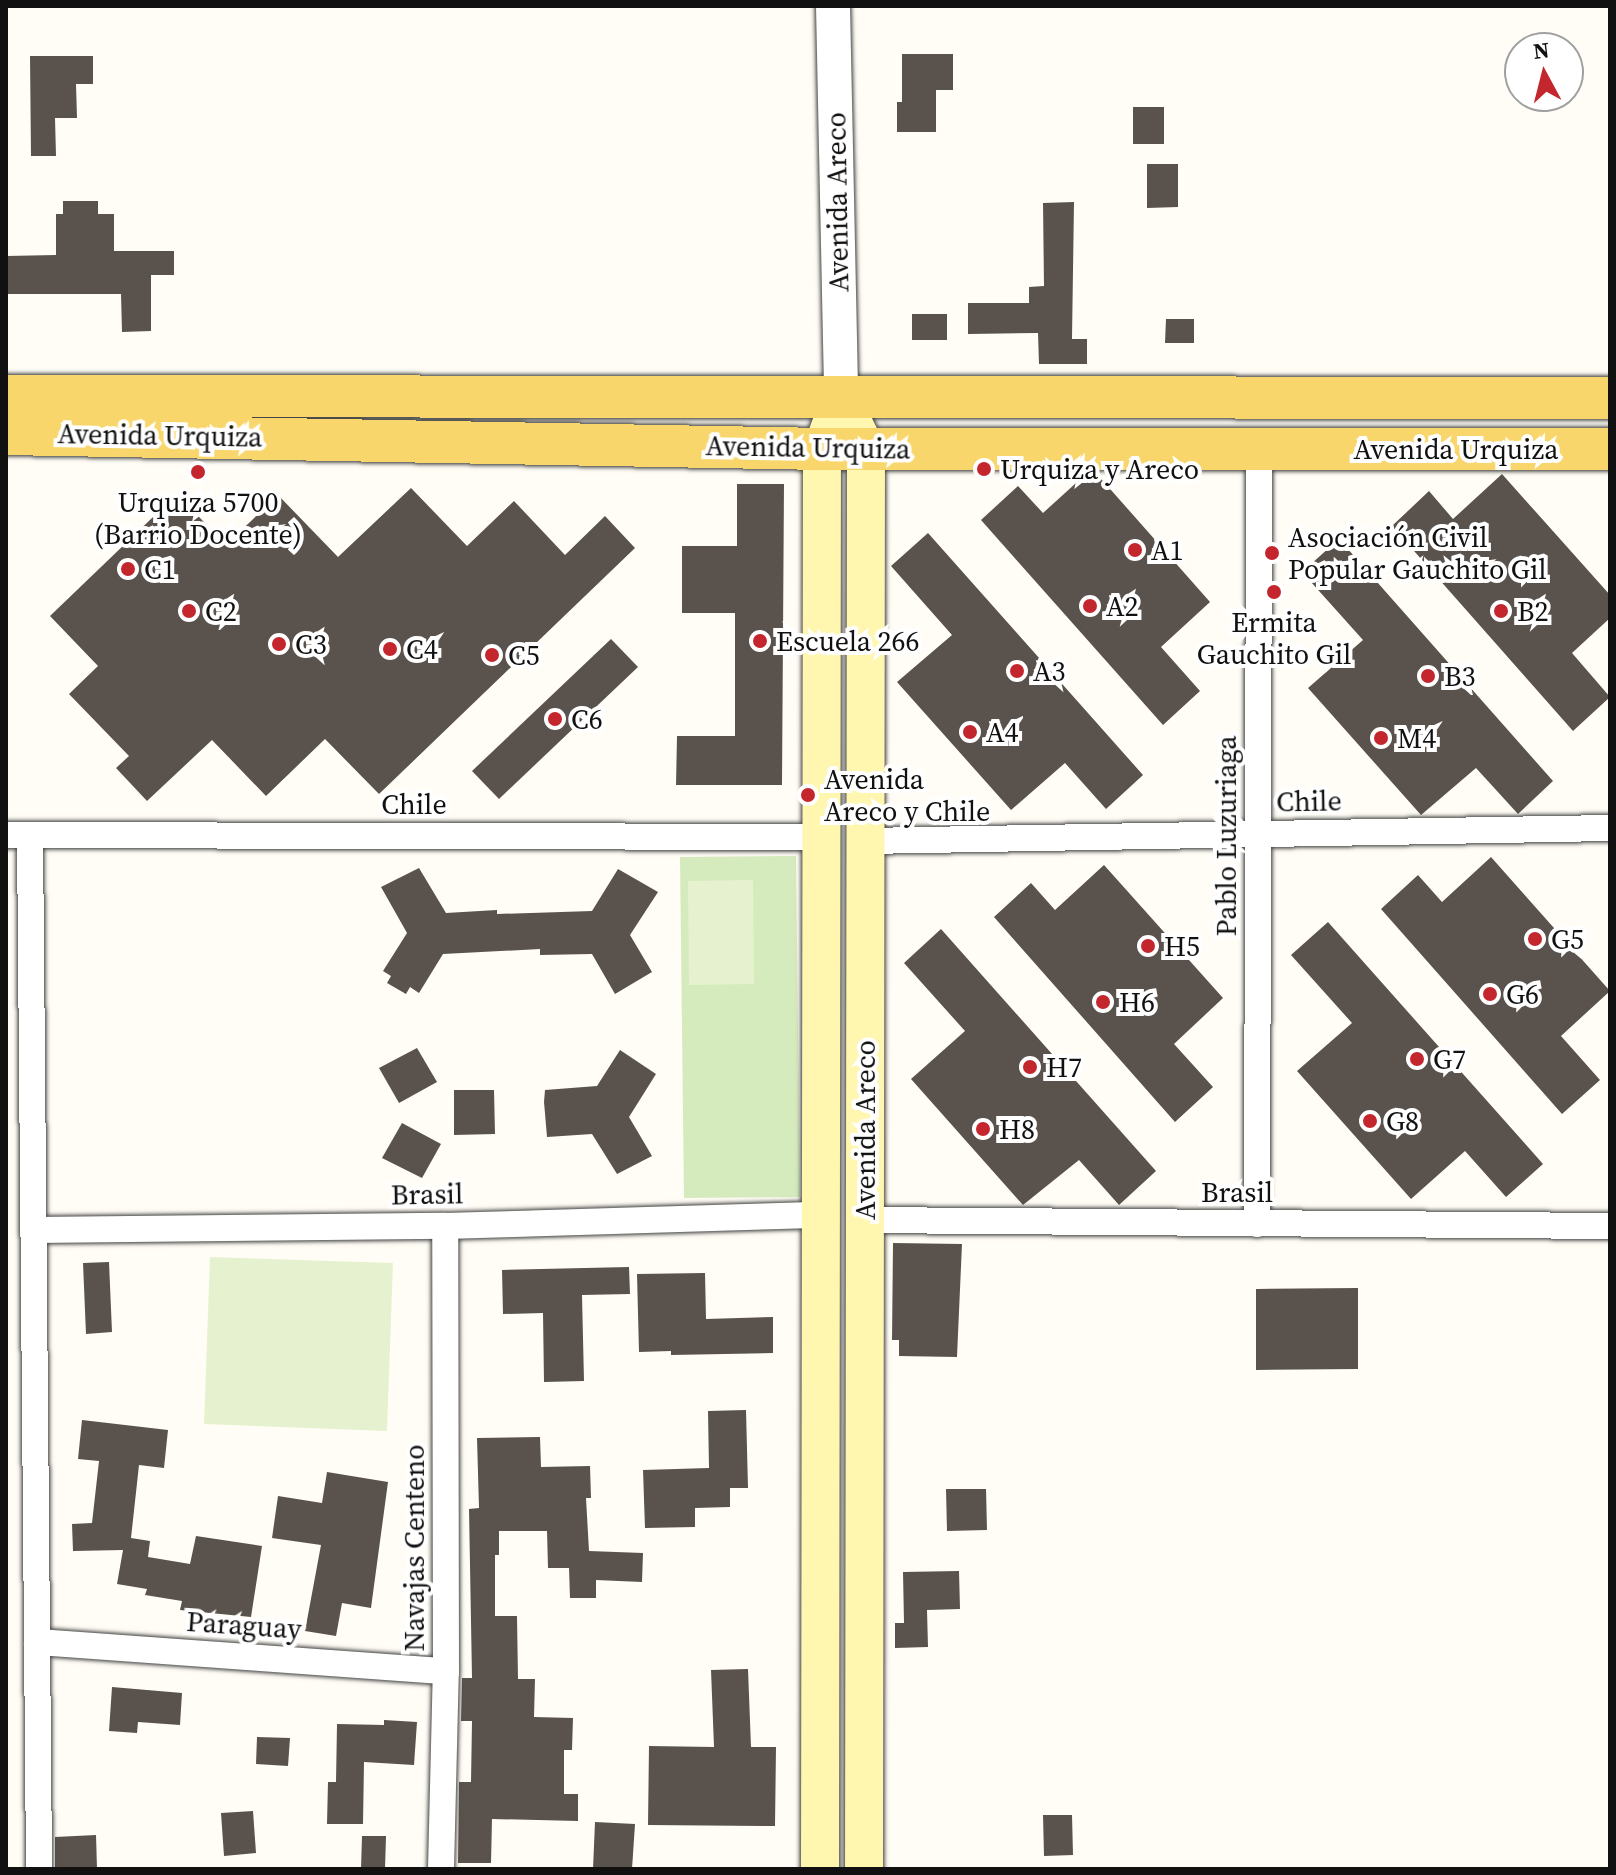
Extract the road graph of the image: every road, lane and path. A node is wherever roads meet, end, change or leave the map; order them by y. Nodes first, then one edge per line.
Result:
1 (833, 6) edge
2 (6, 396) edge
3 (841, 398) junction
4 (1610, 398) edge
5 (6, 434) edge
6 (822, 449) junction
7 (866, 449) junction
8 (1259, 449) junction
9 (1610, 449) edge
10 (1610, 828) edge
11 (1258, 834) junction
12 (18, 835) edge
13 (822, 837) junction
14 (865, 841) junction
15 (821, 1215) junction
16 (864, 1220) junction
17 (1257, 1224) junction
18 (445, 1226) junction
19 (1610, 1226) edge
20 (34, 1230) junction
21 (37, 1642) junction
22 (446, 1671) junction
23 (39, 1869) edge
24 (441, 1869) edge
25 (820, 1869) edge
26 (864, 1869) edge

1 - 3 street, Avenida Areco
2 - 3 main road, Avenida Urquiza
3 - 4 main road, Avenida Urquiza
3 - 6 main road, Avenida Areco
3 - 7 main road, Avenida Areco
5 - 6 main road, Avenida Urquiza
6 - 7 main road, Avenida Urquiza
6 - 13 main road, Avenida Areco
7 - 8 main road, Avenida Urquiza
7 - 14 main road, Avenida Areco
8 - 9 main road, Avenida Urquiza
8 - 11 street, Pablo Luzuriaga
10 - 11 street, Chile
11 - 14 street, Chile
11 - 17 street, Pablo Luzuriaga
12 - 13 street, Chile
12 - 20 street
13 - 15 main road, Avenida Areco
14 - 16 main road, Avenida Areco
15 - 18 street, Brasil
15 - 25 main road, Avenida Areco
16 - 17 street, Brasil
16 - 26 main road, Avenida Areco
17 - 19 street, Brasil
18 - 20 street, Brasil
18 - 22 street, Navajas Centeno
20 - 21 street
21 - 22 street, Paraguay
21 - 23 street
22 - 24 street, Navajas Centeno

